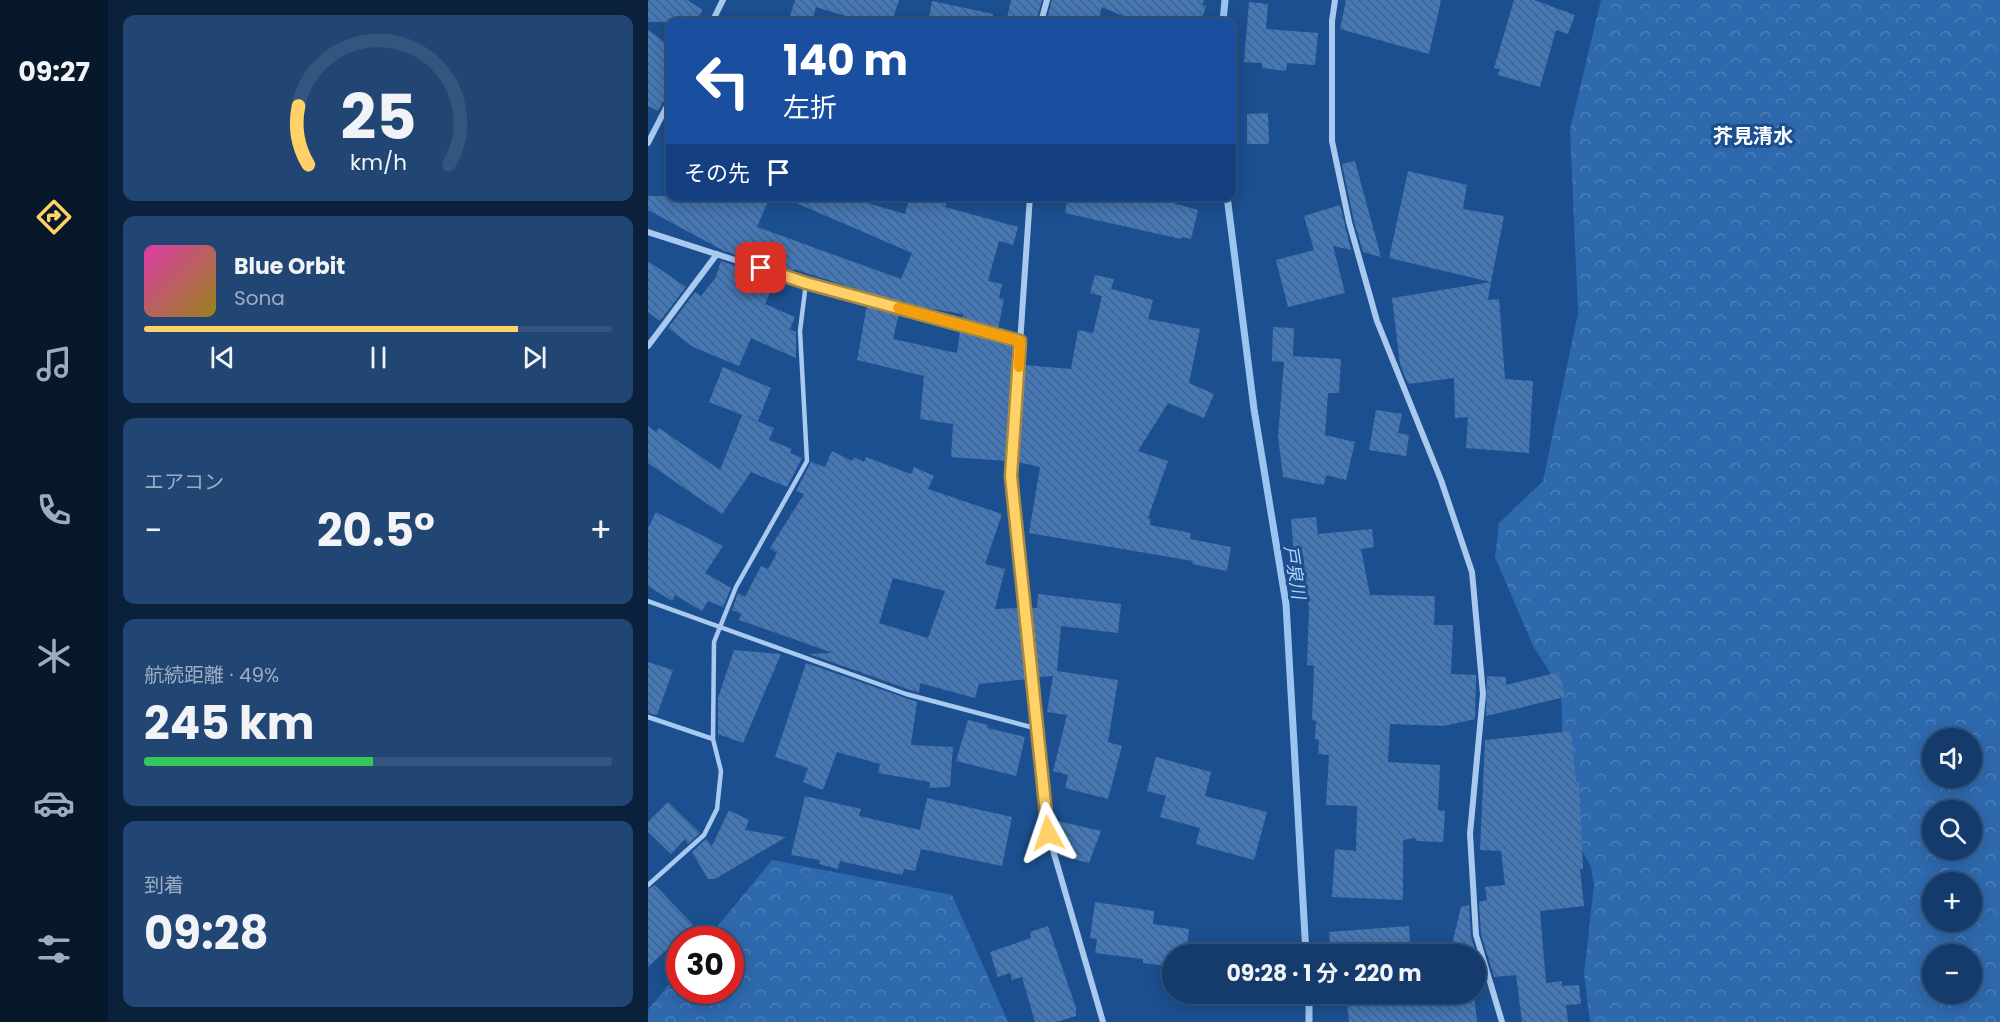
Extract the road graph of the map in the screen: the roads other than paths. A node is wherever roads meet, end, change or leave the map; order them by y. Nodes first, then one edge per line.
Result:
1 (723, 0) edge
2 (1047, 0) edge
3 (1335, 0) edge
4 (713, 18) edge
5 (1042, 18) edge
6 (666, 108) edge
7 (648, 143) edge
8 (1030, 201) edge
9 (648, 232) edge
10 (717, 254) junction
11 (806, 283) junction
12 (1020, 341) junction
13 (648, 346) edge
14 (648, 601) edge
15 (719, 626) junction
16 (648, 717) edge
17 (1038, 729) junction
18 (713, 739) junction
19 (648, 885) edge
20 (1103, 1022) edge
21 (1502, 1022) edge

1 - 4 street
2 - 5 street
3 - 21 street
6 - 7 street
8 - 12 street
9 - 10 street
10 - 11 street
10 - 13 street
11 - 12 street
11 - 15 lane
12 - 17 street
14 - 15 lane
15 - 17 lane
15 - 18 lane
16 - 18 lane
17 - 20 street
18 - 19 lane

